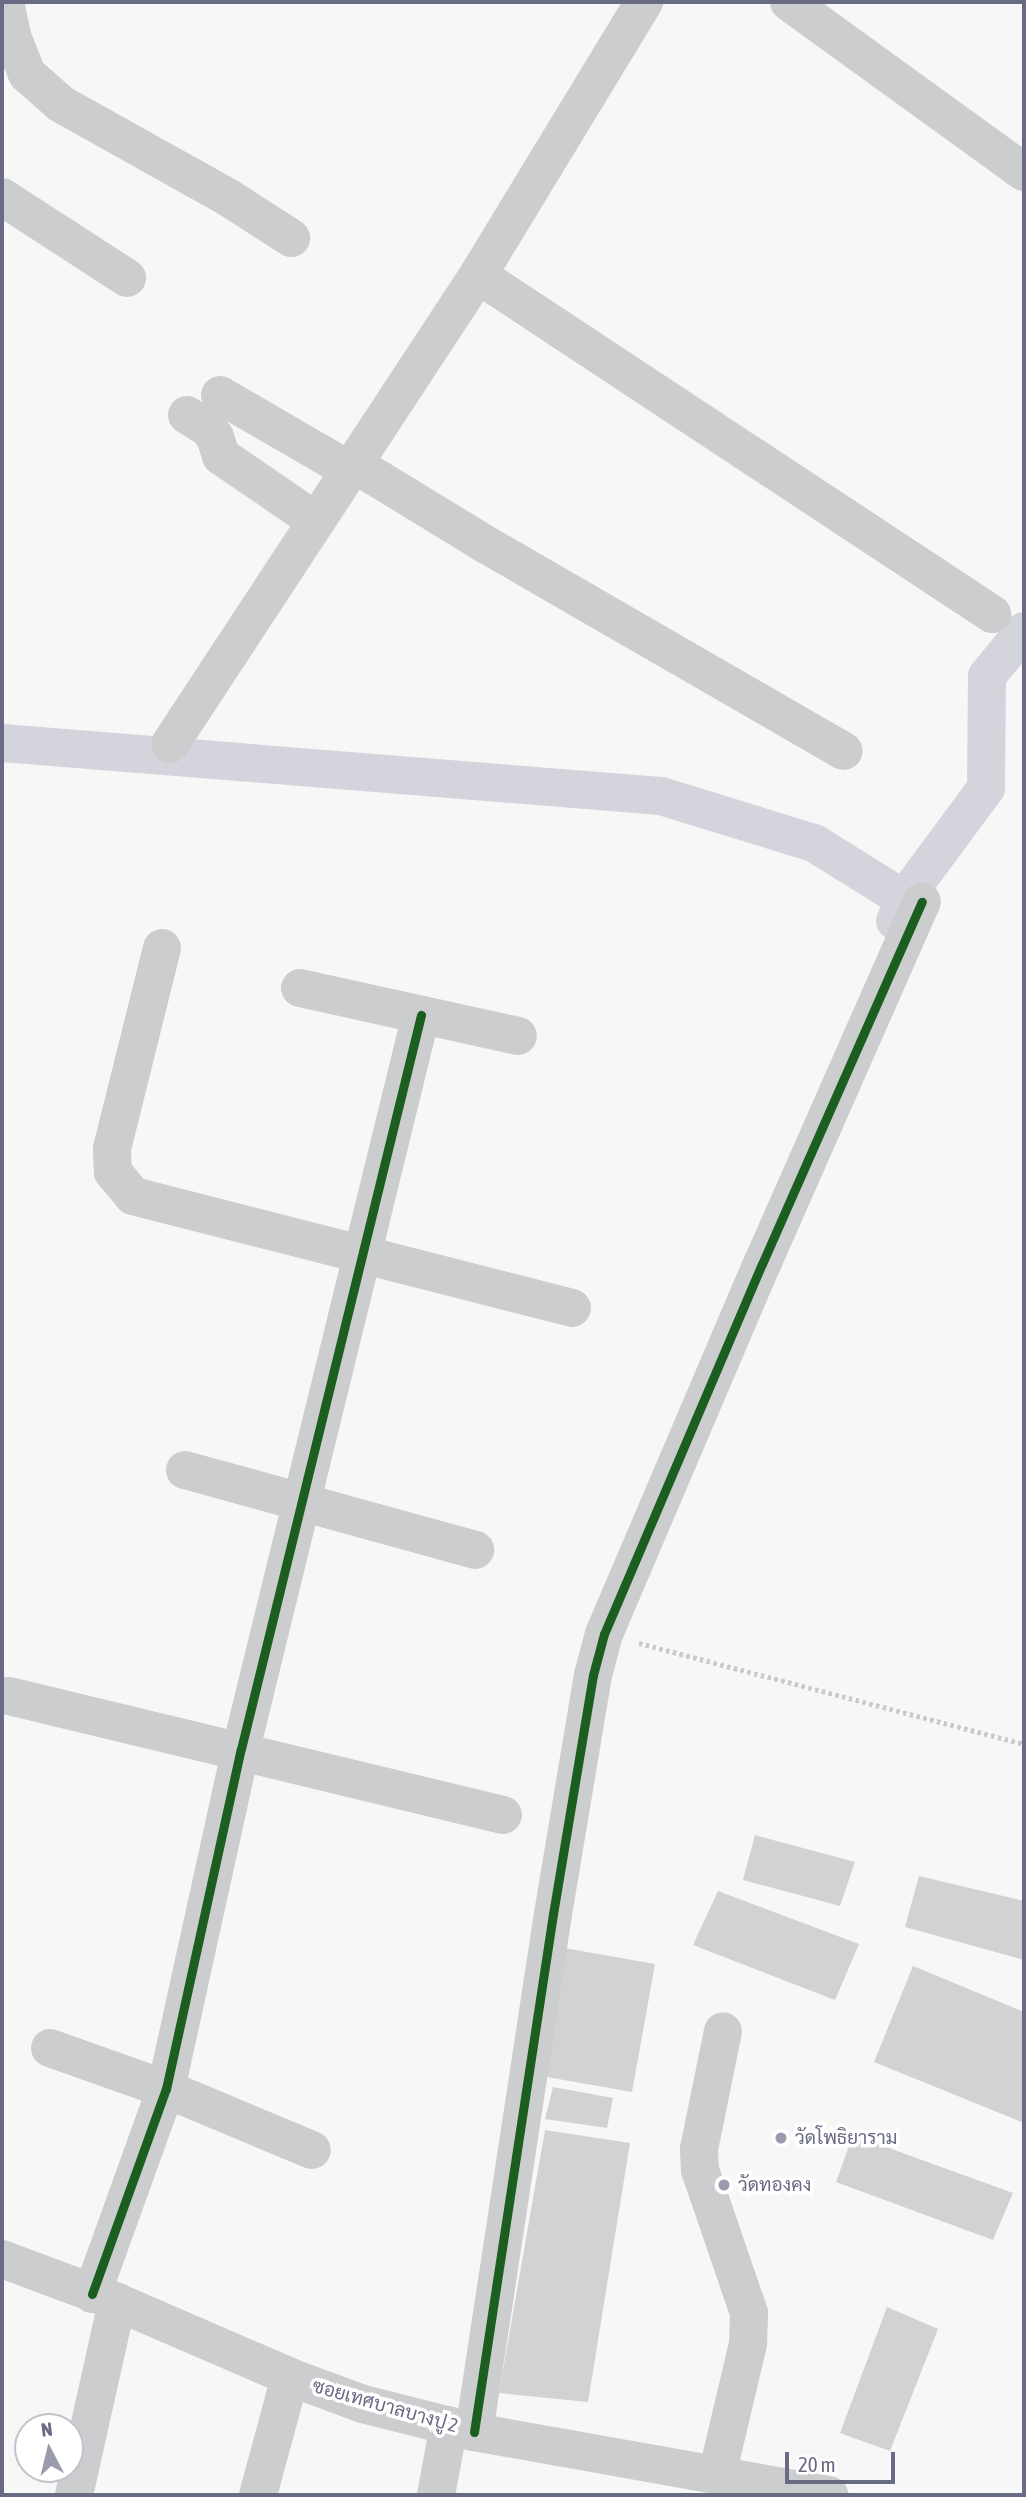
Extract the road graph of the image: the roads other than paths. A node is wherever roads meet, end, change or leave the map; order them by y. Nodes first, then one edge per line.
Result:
1 (5, 2) edge
2 (644, 2) edge
3 (789, 2) edge
4 (1024, 172) edge
5 (2, 198) edge
6 (291, 238) dead end
7 (478, 275) junction
8 (127, 278) dead end
9 (220, 395) dead end
10 (187, 415) dead end
11 (351, 467) junction
12 (316, 521) junction
13 (992, 614) dead end
14 (170, 744) dead end
15 (844, 751) dead end
16 (922, 902) dead end
17 (162, 948) dead end
18 (300, 988) dead end
19 (421, 1015) junction
20 (518, 1036) dead end
21 (364, 1253) junction
22 (572, 1308) dead end
23 (185, 1470) dead end
24 (299, 1504) junction
25 (475, 1550) dead end
26 (9, 1696) dead end
27 (241, 1749) junction
28 (503, 1815) dead end
29 (723, 2031) dead end
30 (50, 2048) dead end
31 (166, 2089) junction
32 (312, 2150) dead end
33 (2, 2259) edge
34 (105, 2298) junction
35 (290, 2377) junction
36 (461, 2429) junction
37 (717, 2475) junction
38 (761, 2490) edge
39 (74, 2495) edge
40 (258, 2495) edge
41 (436, 2495) edge
42 (829, 2495) edge

1 - 6 street
2 - 7 street
3 - 4 street
5 - 8 street
7 - 11 street
7 - 13 street
9 - 11 street
10 - 12 street
11 - 12 street
11 - 15 street
12 - 14 street
16 - 36 street
17 - 21 street
18 - 19 street
19 - 20 street
19 - 21 street
21 - 22 street
21 - 24 street
23 - 24 street
24 - 25 street
24 - 27 street
26 - 27 street
27 - 28 street
27 - 31 street
29 - 37 street
30 - 31 street
31 - 32 street
31 - 34 street
33 - 34 street, ซอยเทศบาลบางปู 2
34 - 35 street, ซอยเทศบาลบางปู 2
34 - 39 street
35 - 36 street, ซอยเทศบาลบางปู 2
35 - 40 street
36 - 37 street, ซอยเทศบาลบางปู 2
36 - 41 street
37 - 38 street, ซอยเทศบาลบางปู 2
38 - 42 street, ซอยเทศบาลบางปู 2

